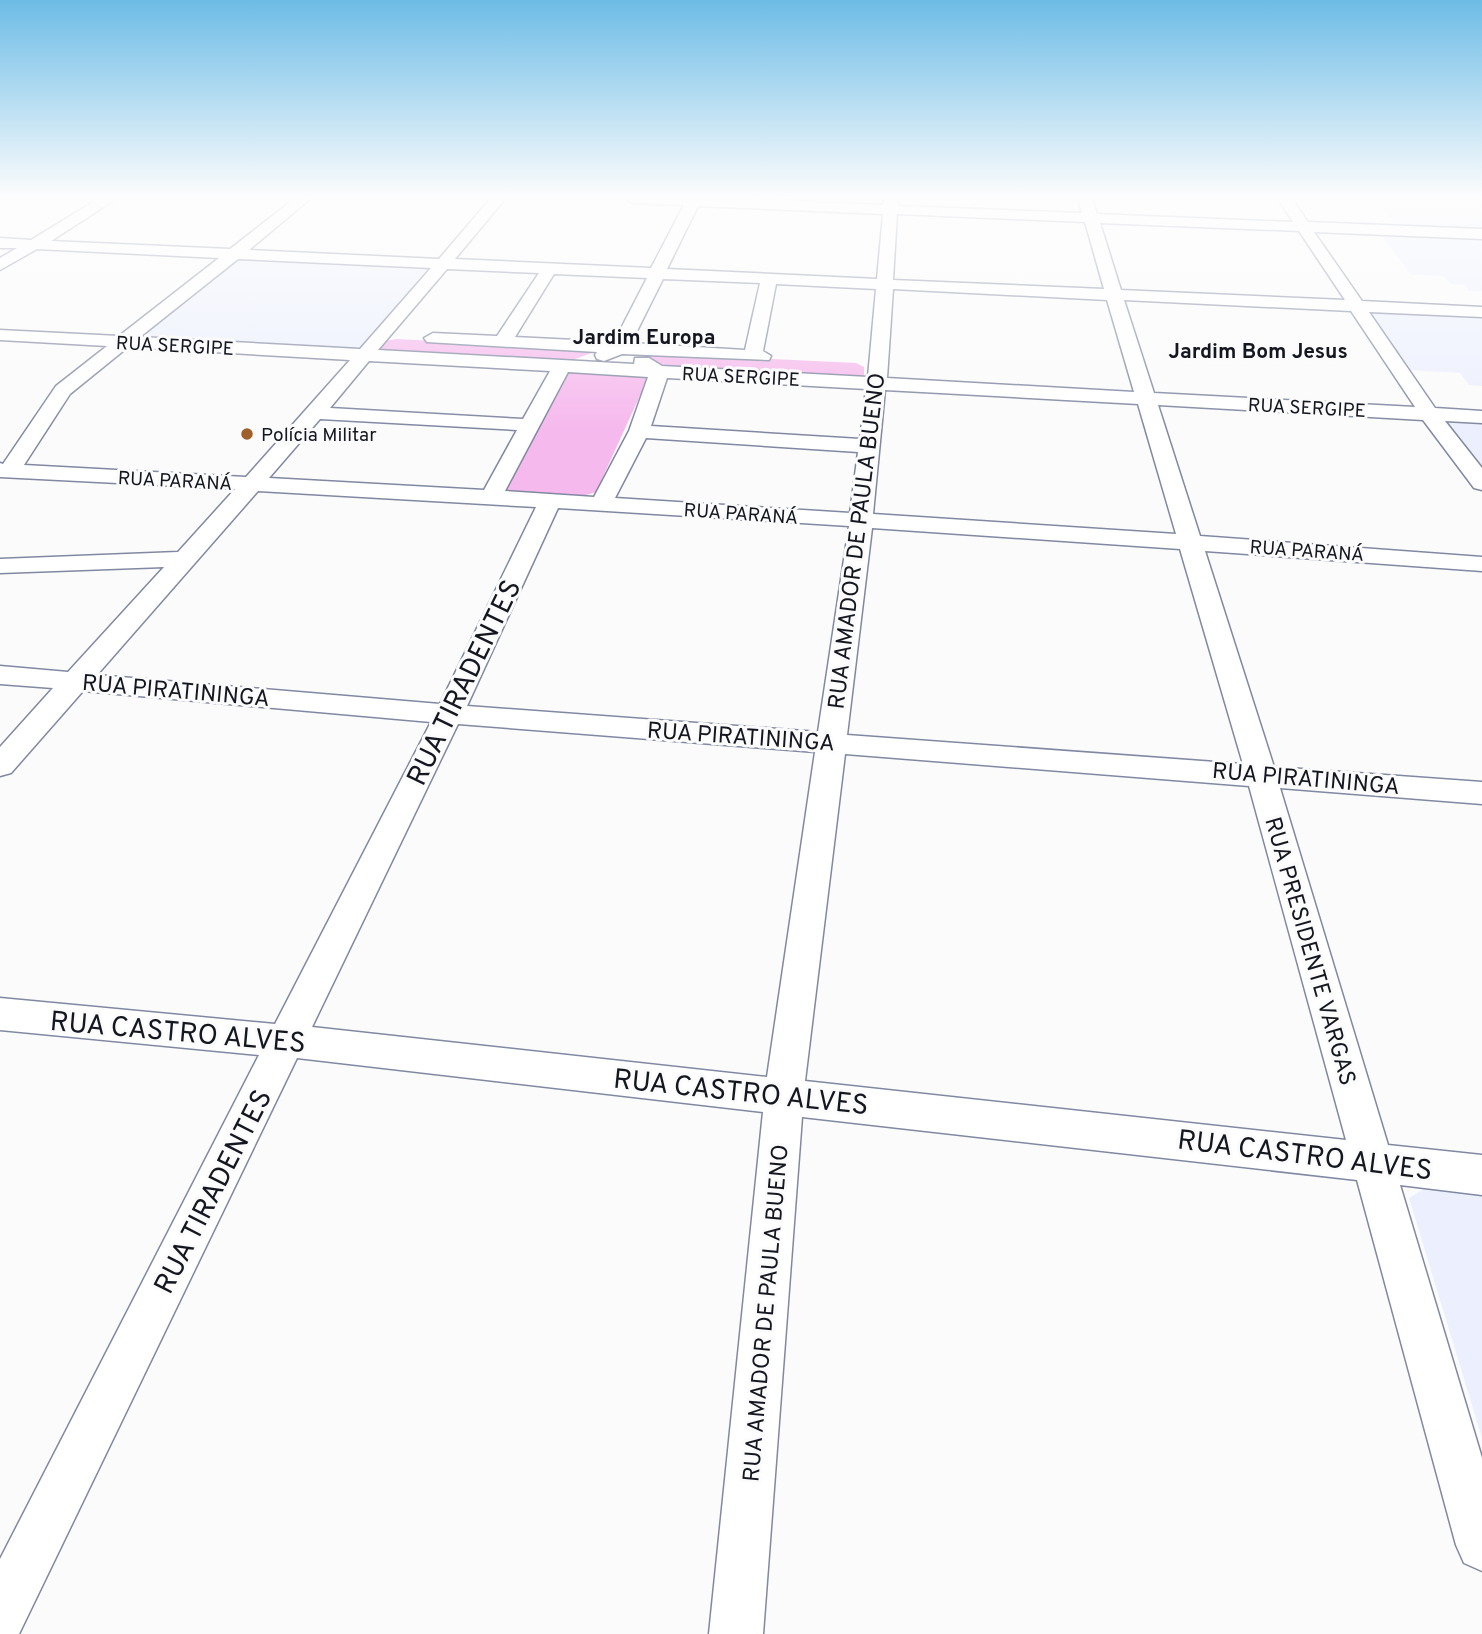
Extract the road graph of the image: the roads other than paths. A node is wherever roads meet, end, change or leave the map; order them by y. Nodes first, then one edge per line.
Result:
1 (208, 275) edge
2 (433, 275) edge
3 (545, 275) edge
4 (659, 275) edge
5 (701, 275) edge
6 (886, 275) edge
7 (1109, 275) edge
8 (1335, 275) edge
9 (769, 279) junction
10 (885, 284) junction
11 (1115, 294) junction
12 (1354, 305) junction
13 (1482, 312) edge
14 (0, 335) edge
15 (381, 335) junction
16 (503, 341) junction
17 (121, 342) junction
18 (621, 348) junction
19 (364, 355) junction
20 (753, 355) junction
21 (778, 356) dead end
22 (568, 368) junction
23 (874, 368) junction
24 (659, 372) junction
25 (1145, 398) junction
26 (315, 413) junction
27 (1429, 414) junction
28 (1482, 417) edge
29 (528, 425) junction
30 (639, 431) junction
31 (868, 446) junction
32 (5, 470) edge
33 (252, 484) junction
34 (1482, 484) edge
35 (491, 497) junction
36 (550, 501) junction
37 (601, 504) junction
38 (861, 521) junction
39 (1191, 541) junction
40 (184, 559) junction
41 (1482, 564) edge
42 (0, 566) edge
43 (0, 675) edge
44 (73, 681) junction
45 (449, 714) junction
46 (831, 743) junction
47 (0, 766) edge
48 (1261, 774) junction
49 (1482, 793) edge
50 (0, 1014) edge
51 (287, 1041) junction
52 (784, 1096) junction
53 (1371, 1161) junction
54 (1482, 1175) edge
55 (1482, 1545) edge
56 (0, 1615) edge
57 (736, 1634) edge

1 - 17 street
2 - 15 street
3 - 16 street
4 - 18 street
5 - 9 street
6 - 10 street, RUA AMADOR DE PAULA BUENO
7 - 11 street, RUA PRESIDENTE VARGAS
8 - 12 street
9 - 10 street
9 - 20 street
10 - 11 street
10 - 23 street, RUA AMADOR DE PAULA BUENO
11 - 12 street
11 - 25 street, RUA PRESIDENTE VARGAS
12 - 13 street
12 - 27 street
14 - 17 street, RUA SERGIPE
15 - 16 street, RUA SERGIPE
15 - 19 street
16 - 18 street, RUA SERGIPE
17 - 19 street, RUA SERGIPE
17 - 32 street
18 - 20 street, RUA SERGIPE
18 - 22 street
18 - 24 street
19 - 22 street, RUA SERGIPE
19 - 26 street
20 - 21 street, RUA SERGIPE
22 - 24 street, RUA SERGIPE
22 - 29 street
23 - 24 street, RUA SERGIPE
23 - 25 street, RUA SERGIPE
23 - 31 street, RUA AMADOR DE PAULA BUENO
24 - 30 street
25 - 27 street, RUA SERGIPE
25 - 39 street, RUA PRESIDENTE VARGAS
26 - 29 street
26 - 33 street
27 - 28 street, RUA SERGIPE
27 - 34 street
29 - 35 street
30 - 31 street
30 - 37 street
31 - 38 street, RUA AMADOR DE PAULA BUENO
32 - 33 street, RUA PARANÁ
33 - 35 street, RUA PARANÁ
33 - 40 street
35 - 36 street, RUA PARANÁ
36 - 37 street, RUA PARANÁ
36 - 45 street, RUA TIRADENTES
37 - 38 street, RUA PARANÁ
38 - 39 street, RUA PARANÁ
38 - 46 street, RUA AMADOR DE PAULA BUENO
39 - 41 street, RUA PARANÁ
39 - 48 street, RUA PRESIDENTE VARGAS
40 - 42 street
40 - 44 street
43 - 44 street, RUA PIRATININGA
44 - 45 street, RUA PIRATININGA
44 - 47 street
45 - 46 street, RUA PIRATININGA
45 - 51 street, RUA TIRADENTES
46 - 48 street, RUA PIRATININGA
46 - 52 street, RUA AMADOR DE PAULA BUENO
48 - 49 street, RUA PIRATININGA
48 - 53 street, RUA PRESIDENTE VARGAS
50 - 51 street, RUA CASTRO ALVES
51 - 52 street, RUA CASTRO ALVES
51 - 56 street, RUA TIRADENTES
52 - 53 street, RUA CASTRO ALVES
52 - 57 street, RUA AMADOR DE PAULA BUENO
53 - 54 street, RUA CASTRO ALVES
53 - 55 street, RUA PRESIDENTE VARGAS

